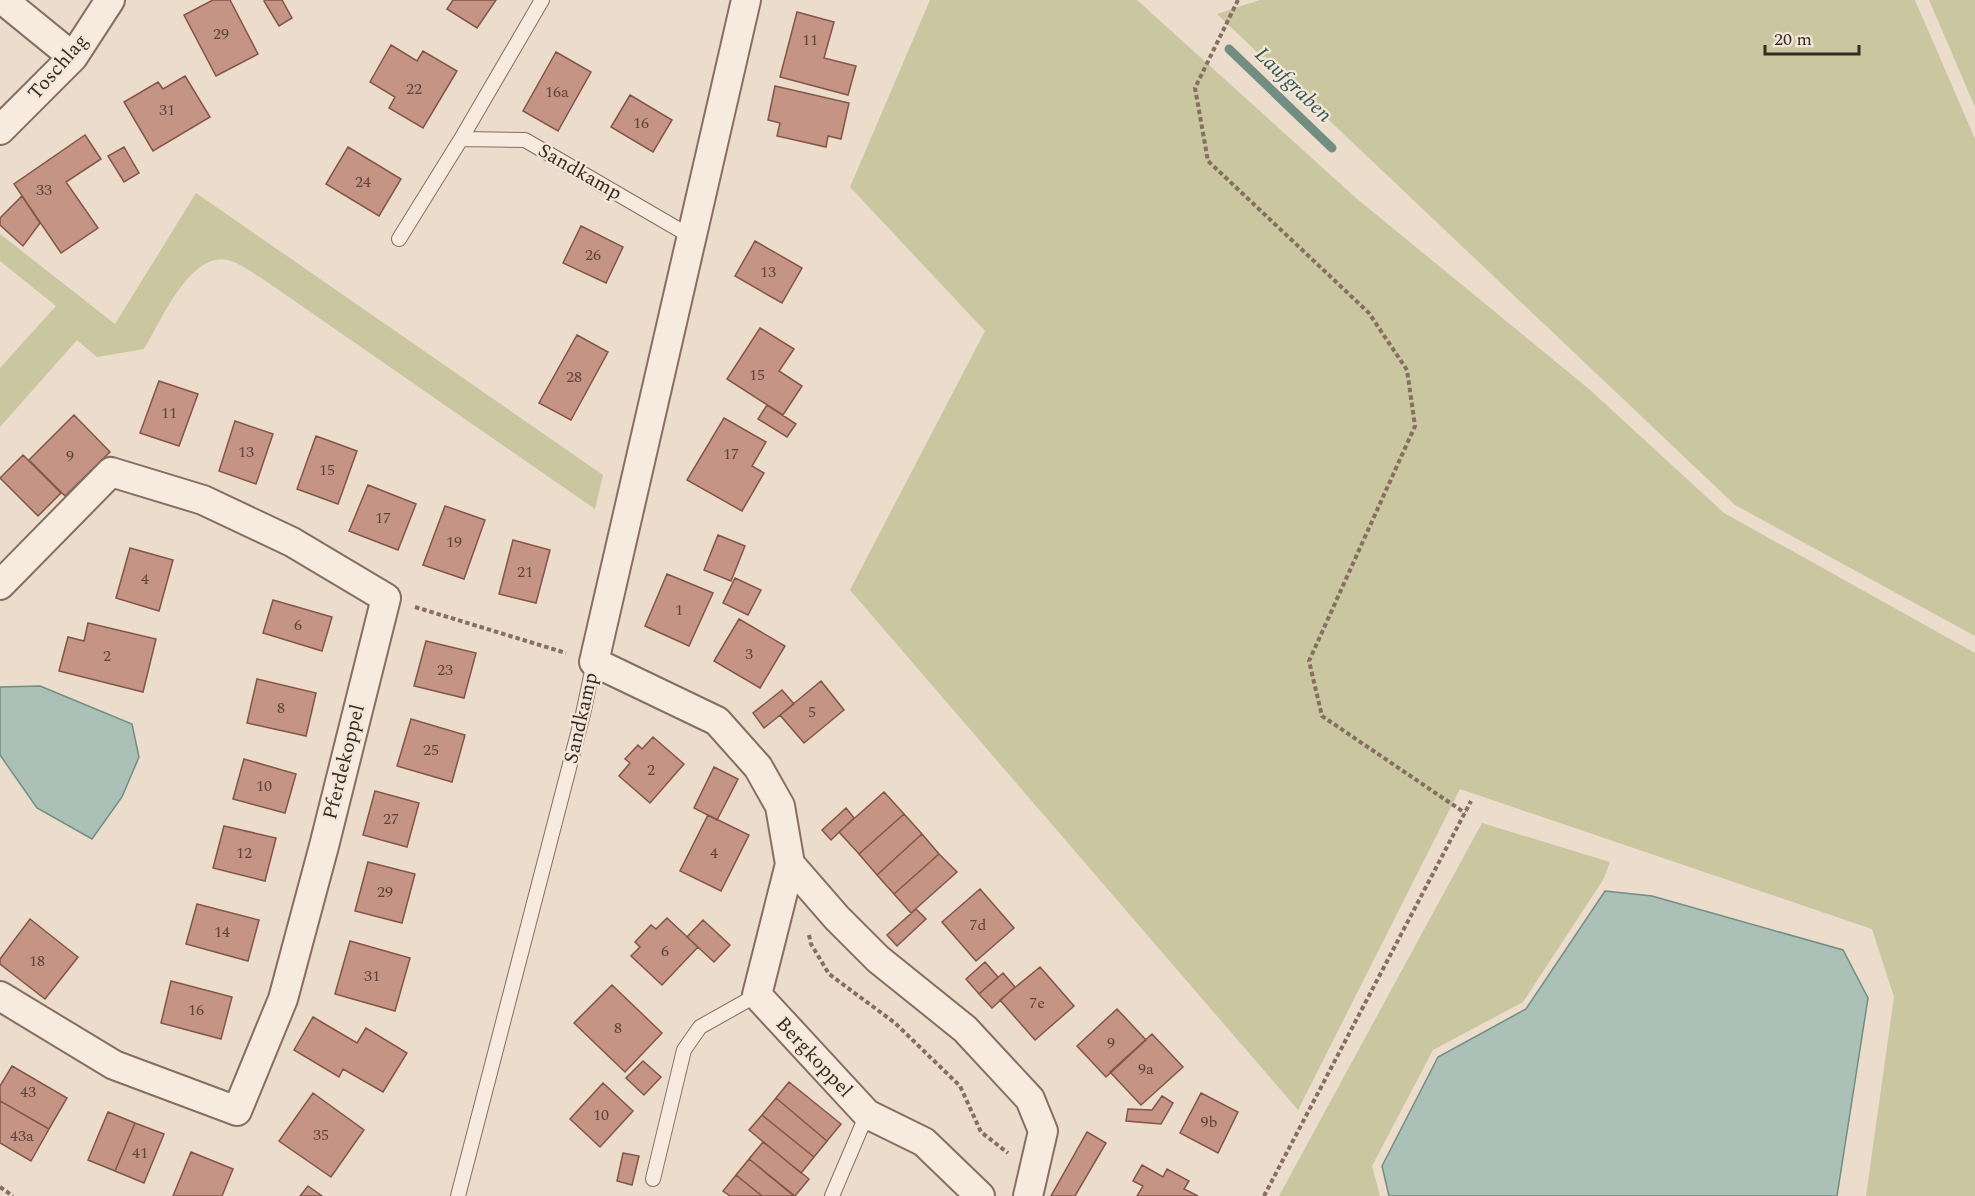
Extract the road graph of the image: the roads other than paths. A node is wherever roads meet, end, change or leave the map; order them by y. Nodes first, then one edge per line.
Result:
1 (3, 0) edge
2 (111, 0) edge
3 (542, 0) edge
4 (746, 0) edge
5 (73, 57) junction
6 (0, 130) edge
7 (461, 139) junction
8 (690, 236) junction
9 (399, 239) dead end
10 (0, 585) edge
11 (594, 662) junction
12 (790, 864) junction
13 (757, 995) junction
14 (0, 996) edge
15 (867, 1114) junction
16 (653, 1179) dead end
17 (1031, 1185) edge
18 (458, 1196) edge
19 (832, 1196) edge
20 (980, 1196) edge

1 - 5 street
2 - 5 street, Toschlag
3 - 7 lane
4 - 8 street, Sandkamp
5 - 6 street, Toschlag
7 - 8 lane, Sandkamp
7 - 9 lane
8 - 11 street, Sandkamp
10 - 14 street, Pferdekoppel
11 - 12 street
11 - 18 lane, Sandkamp
12 - 13 street
12 - 17 street
13 - 15 street, Bergkoppel
13 - 16 lane
15 - 19 lane
15 - 20 street, Bergkoppel

